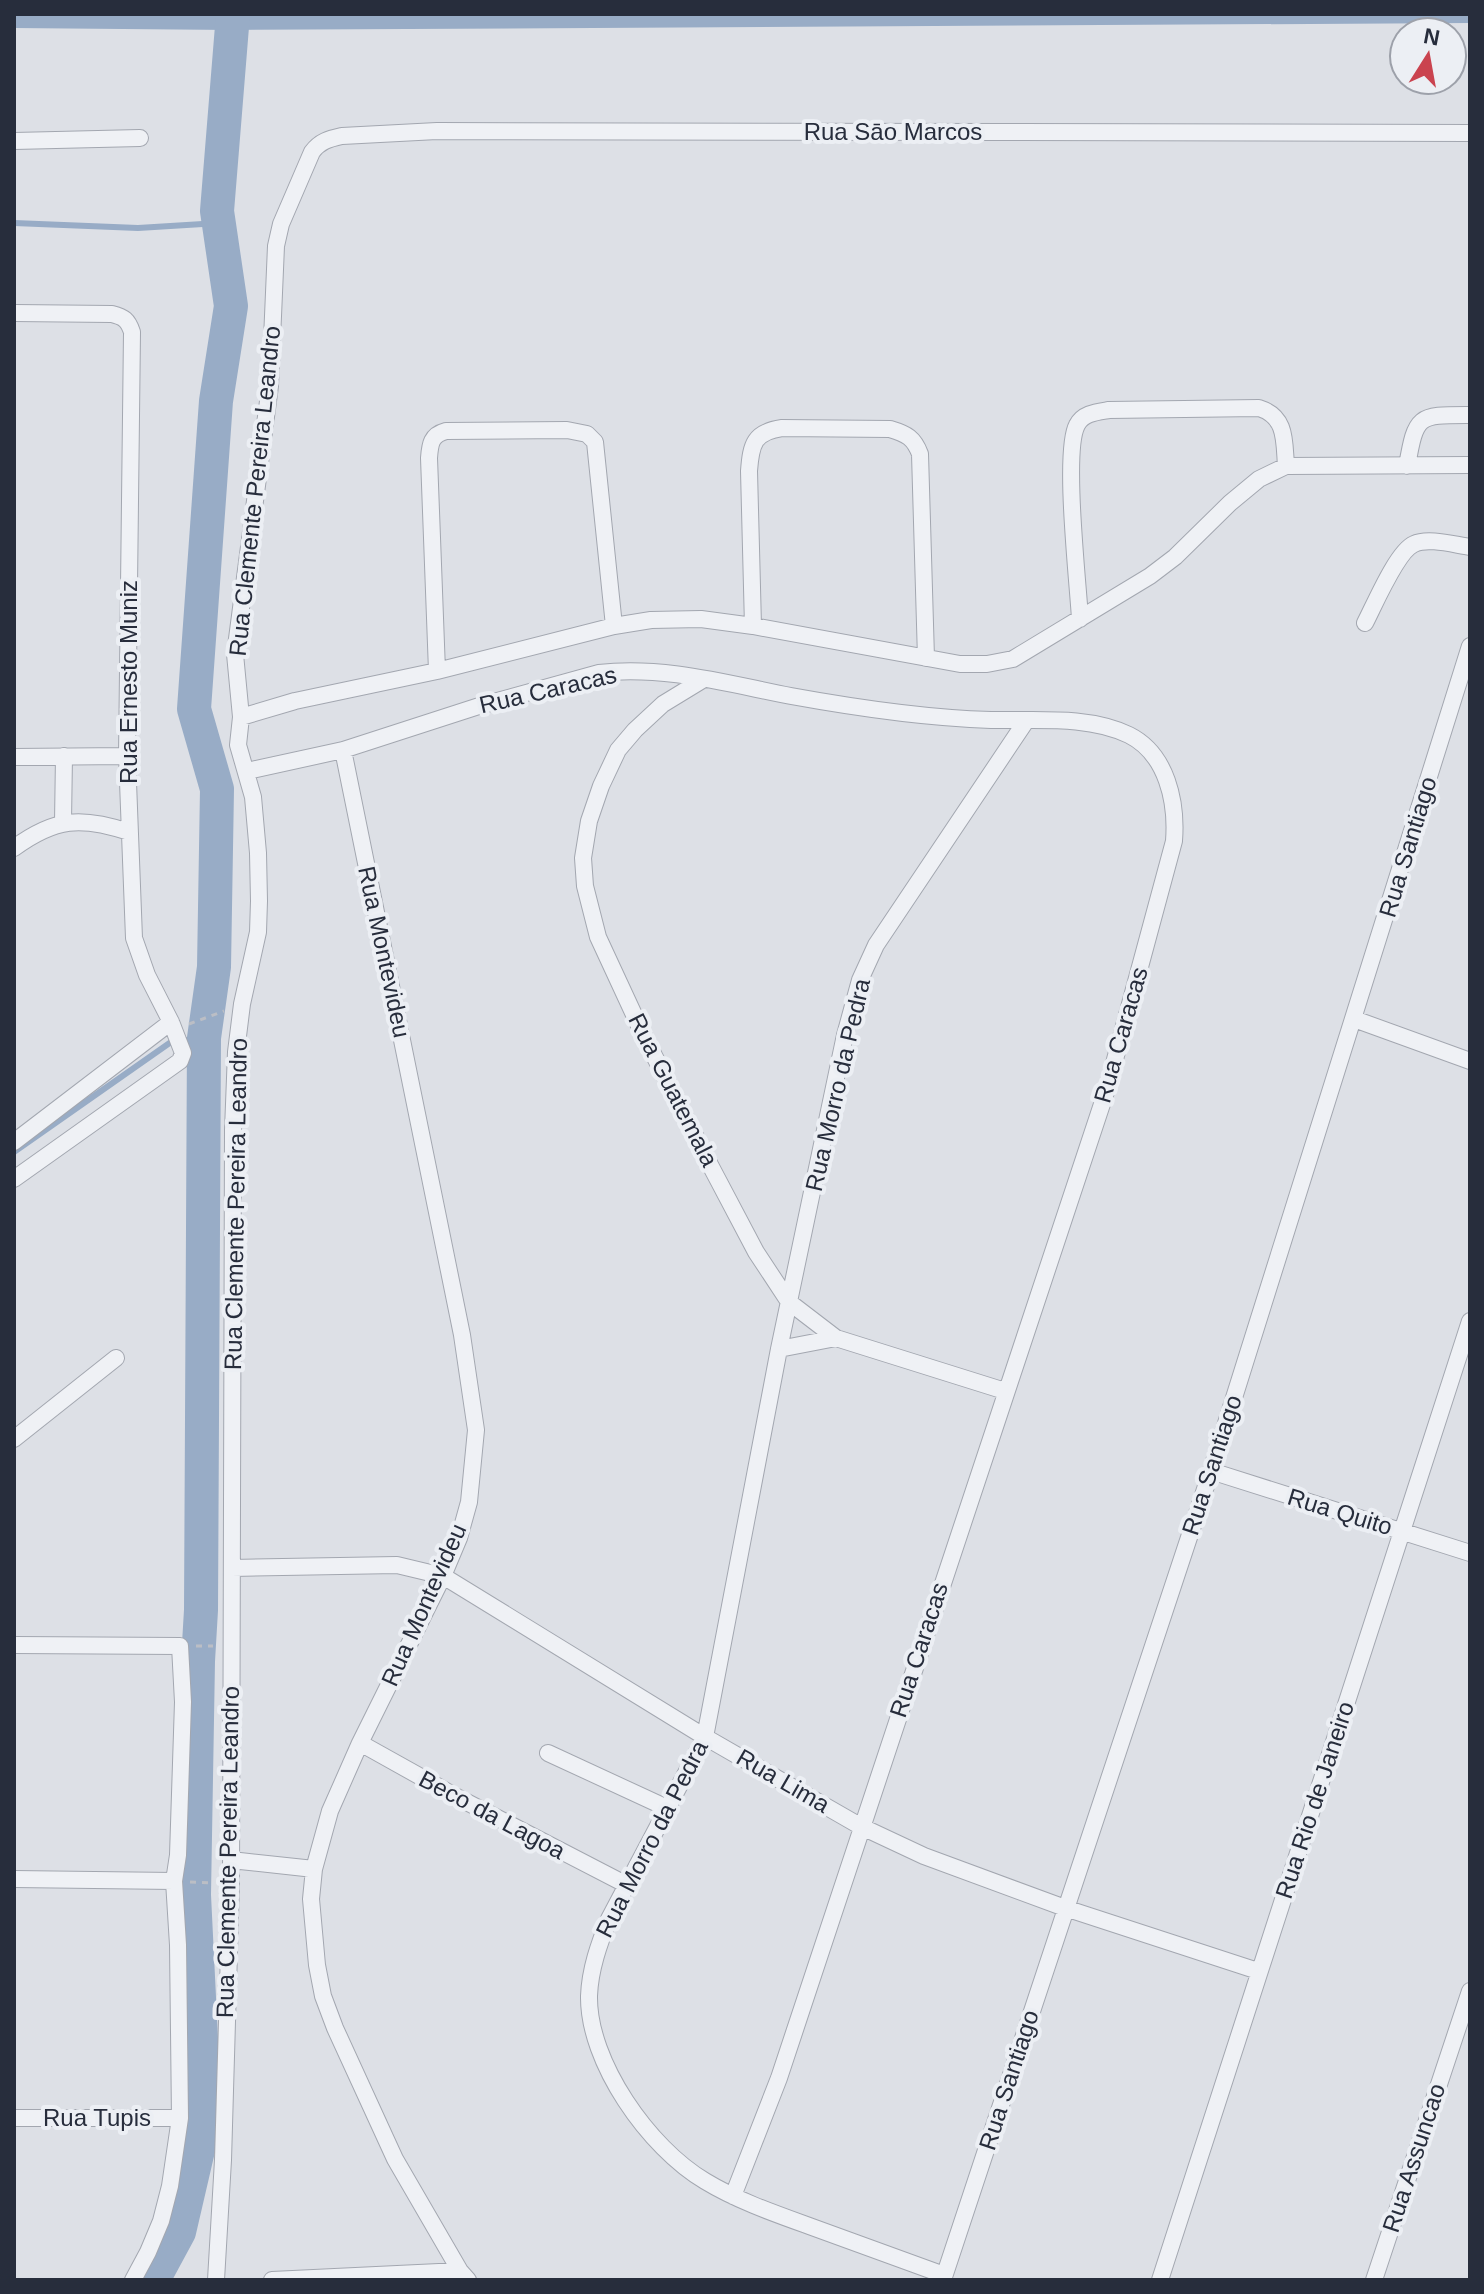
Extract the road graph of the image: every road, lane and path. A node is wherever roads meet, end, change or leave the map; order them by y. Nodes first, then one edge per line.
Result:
1 (1470, 133) edge
2 (140, 138) dead end
3 (14, 141) edge
4 (318, 145) joint
5 (14, 313) edge
6 (1470, 415) edge
7 (1470, 465) edge
8 (1286, 466) junction
9 (1407, 466) junction
10 (1470, 547) edge
11 (1080, 619) junction
12 (1365, 623) dead end
13 (614, 626) junction
14 (753, 626) junction
15 (1470, 646) edge
16 (926, 658) junction
17 (437, 671) junction
18 (704, 679) junction
19 (241, 717) junction
20 (1026, 721) junction
21 (343, 750) junction
22 (64, 756) junction
23 (127, 756) junction
24 (14, 757) edge
25 (247, 771) junction
26 (63, 822) junction
27 (129, 832) junction
28 (14, 848) edge
29 (233, 1008) dead end
30 (1354, 1019) junction
31 (177, 1027) junction
32 (1470, 1061) edge
33 (14, 1142) edge
34 (14, 1179) edge
35 (789, 1302) junction
36 (1470, 1321) edge
37 (836, 1338) junction
38 (779, 1349) junction
39 (116, 1358) dead end
40 (1463, 1366) edge
41 (1005, 1391) junction
42 (14, 1439) edge
43 (1211, 1471) junction
44 (1403, 1532) junction
45 (1470, 1553) edge
46 (232, 1568) junction
47 (443, 1576) junction
48 (14, 1645) edge
49 (183, 1646) junction
50 (221, 1646) dead end
51 (705, 1737) junction
52 (360, 1743) junction
53 (548, 1753) dead end
54 (667, 1808) junction
55 (860, 1826) junction
56 (231, 1860) junction
57 (314, 1869) junction
58 (14, 1879) edge
59 (177, 1881) junction
60 (222, 1883) dead end
61 (625, 1884) junction
62 (1065, 1908) junction
63 (1258, 1971) junction
64 (1470, 1991) edge
65 (14, 2118) edge
66 (180, 2118) junction
67 (733, 2196) junction
68 (464, 2276) edge
69 (944, 2278) edge
70 (133, 2280) edge
71 (216, 2280) edge
72 (272, 2280) edge
73 (1160, 2280) edge
74 (1374, 2280) edge

1 - 4 street, Rua Sāo Marcos
2 - 3 street
4 - 19 street, Rua Clemente Pereira Leandro
5 - 23 street, Rua Ernesto Muniz
6 - 9 street
7 - 9 street
8 - 9 street
8 - 11 street
8 - 11 street
10 - 12 street
11 - 16 street
13 - 14 street
13 - 17 street
13 - 17 street
14 - 16 street
14 - 16 street
15 - 30 street, Rua Santiago
17 - 19 street
18 - 20 street, Rua Caracas
18 - 21 street, Rua Caracas
18 - 35 street, Rua Guatemala
19 - 25 street, Rua Clemente Pereira Leandro
20 - 35 street, Rua Morro da Pedra
20 - 41 street, Rua Caracas
21 - 25 street, Rua Caracas
21 - 47 street, Rua Montevideu
22 - 23 street
22 - 24 street
22 - 26 street
23 - 27 street, Rua Ernesto Muniz
25 - 46 street, Rua Clemente Pereira Leandro
26 - 27 street
26 - 28 street
27 - 31 street, Rua Ernesto Muniz
29 - 31 path
30 - 32 street
30 - 43 street, Rua Santiago
31 - 33 street
31 - 34 street, Rua Ernesto Muniz
35 - 37 street, Rua Guatemala
35 - 38 street, Rua Morro da Pedra
36 - 40 street, Rua Rio de Janeiro
37 - 38 street
37 - 41 street, Rua Guatemala
38 - 51 street, Rua Morro da Pedra
39 - 42 street
40 - 44 street, Rua Rio de Janeiro
41 - 55 street, Rua Caracas
43 - 44 street, Rua Quito
43 - 62 street, Rua Santiago
44 - 45 street, Rua Quito
44 - 63 street, Rua Rio de Janeiro
46 - 47 street, Rua Lima
46 - 56 street, Rua Clemente Pereira Leandro
47 - 51 street, Rua Lima
47 - 52 street, Rua Montevideu
48 - 49 street
49 - 50 path
49 - 59 street
51 - 54 street, Rua Morro da Pedra
51 - 55 street, Rua Lima
52 - 57 street, Rua Montevideu
52 - 61 street, Beco da Lagoa
53 - 54 street
54 - 61 street, Rua Morro da Pedra
55 - 62 street, Rua Lima
55 - 67 street, Rua Caracas
56 - 57 street
56 - 71 street, Rua Clemente Pereira Leandro
57 - 68 street, Rua Montevideu
58 - 59 street
59 - 60 path
59 - 66 street
61 - 67 street, Rua Morro da Pedra
62 - 63 street, Rua Lima
62 - 69 street, Rua Santiago
63 - 73 street, Rua Rio de Janeiro
64 - 74 street, Rua Assuncao
65 - 66 street, Rua Tupis
66 - 70 street
67 - 69 street, Rua Morro da Pedra
68 - 72 street

